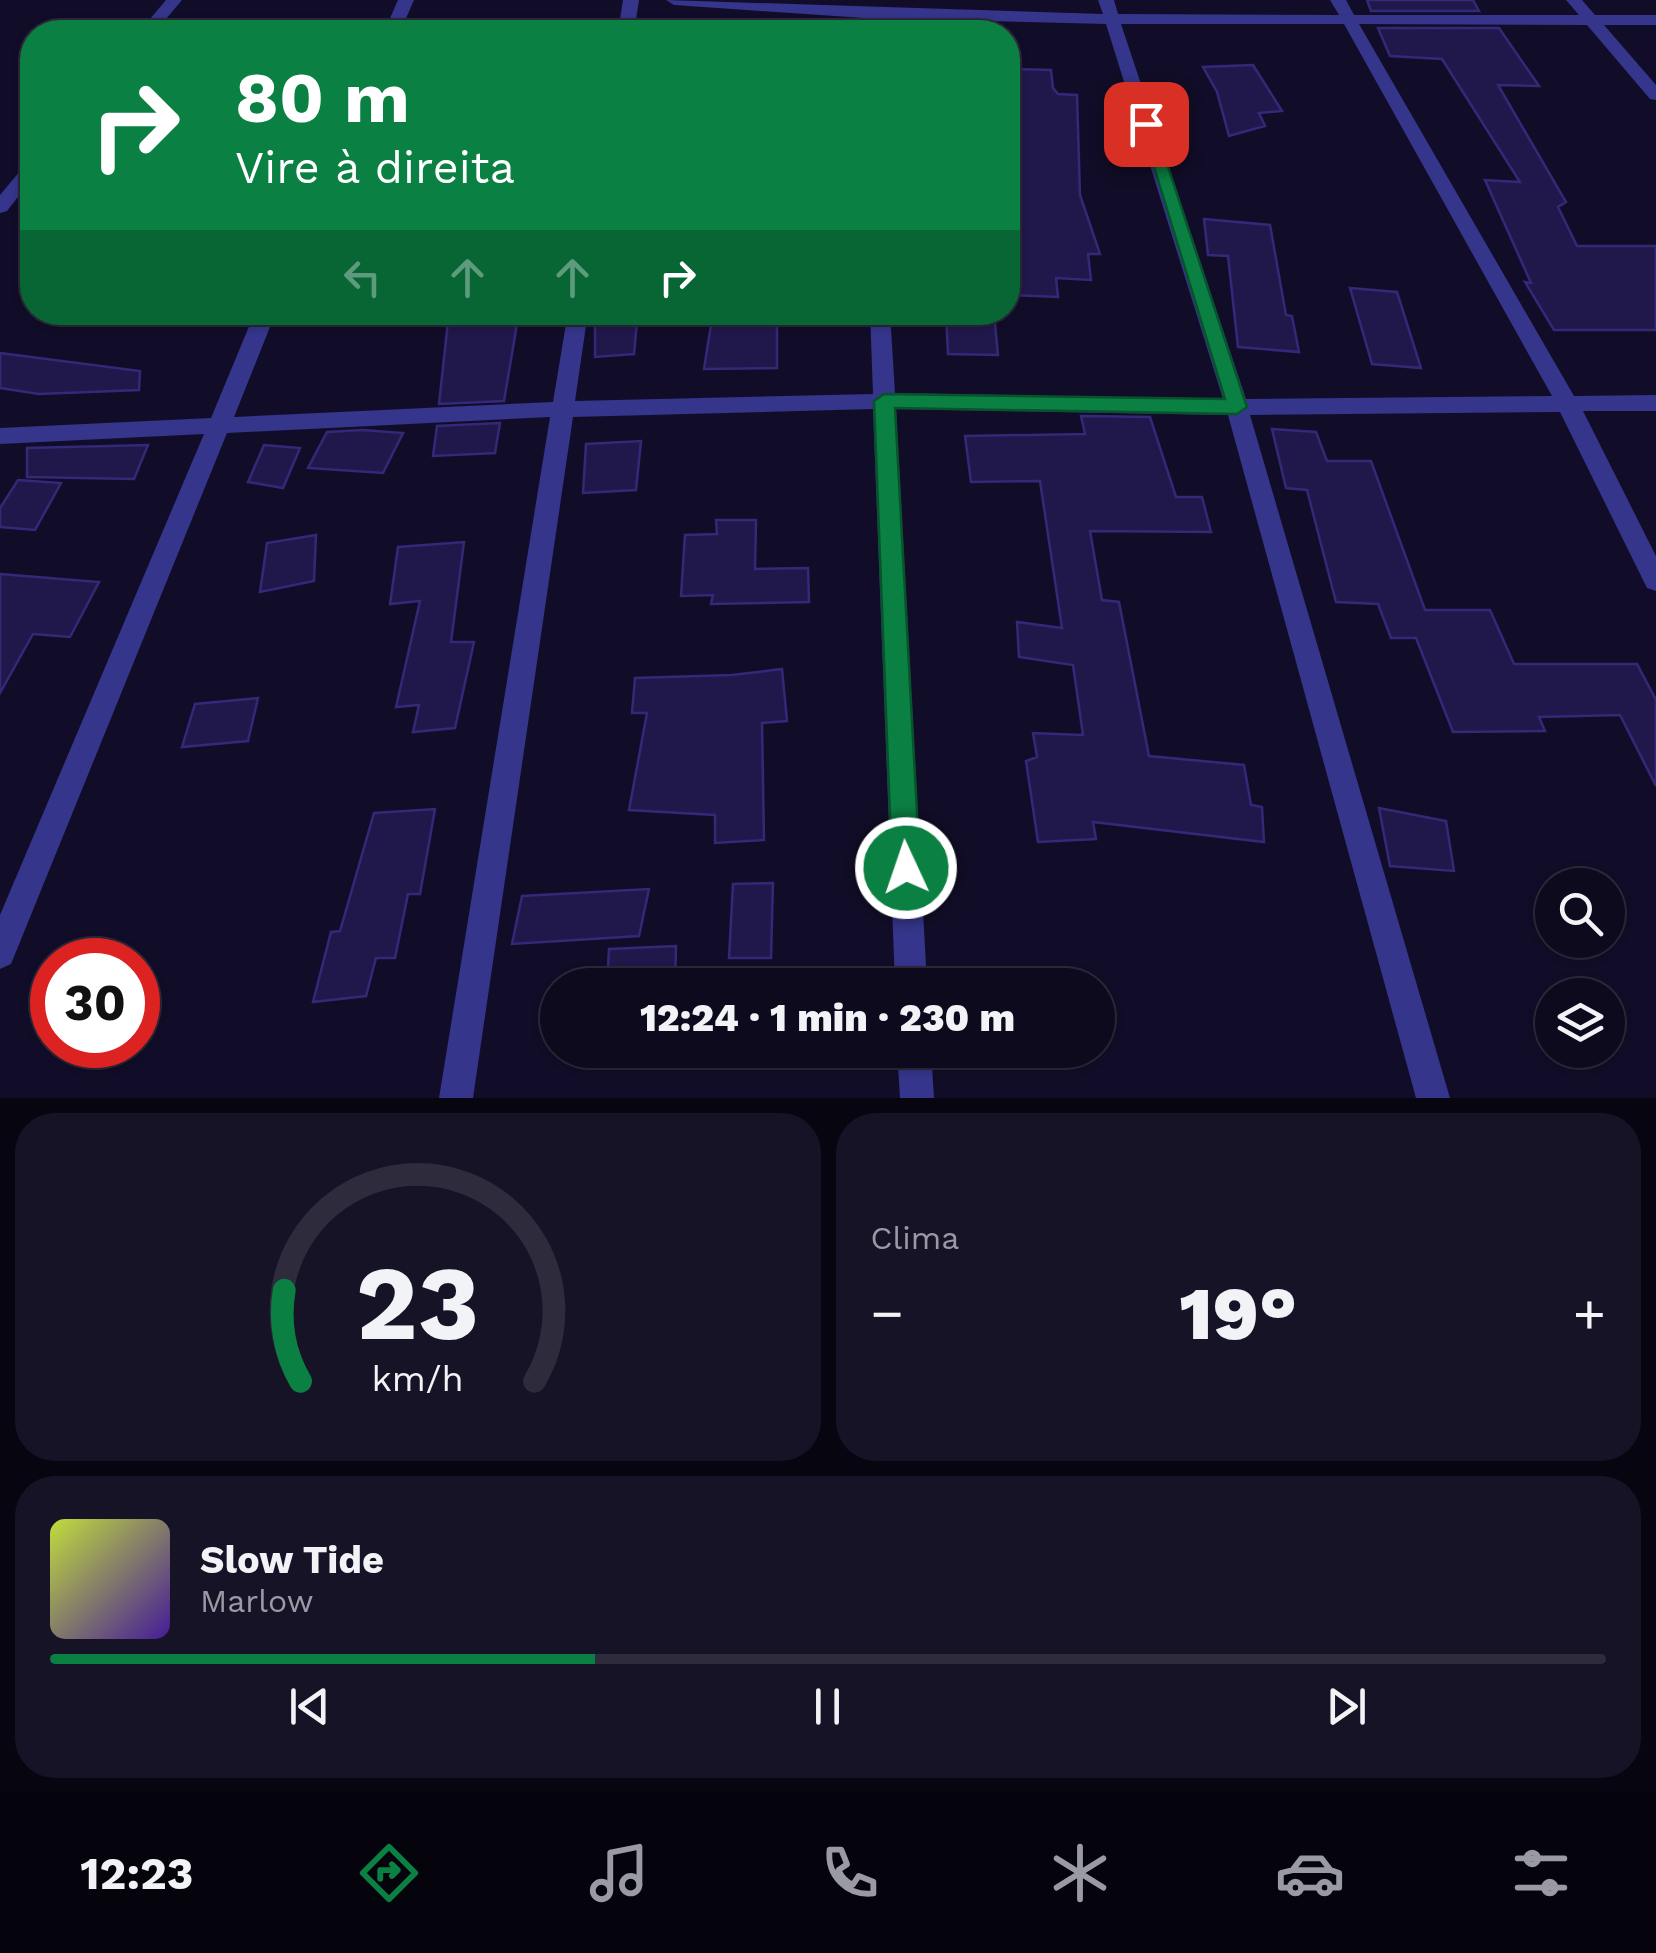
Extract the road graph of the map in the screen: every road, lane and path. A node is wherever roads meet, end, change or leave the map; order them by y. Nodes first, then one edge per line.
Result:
1 (174, 0) edge
2 (674, 0) edge
3 (1574, 0) edge
4 (864, 6) edge
5 (1109, 9) edge
6 (1342, 9) edge
7 (1590, 18) junction
8 (157, 20) edge
9 (1656, 20) edge
10 (1656, 95) edge
11 (20, 183) edge
12 (0, 207) edge
13 (260, 325) edge
14 (576, 325) edge
15 (881, 325) edge
16 (884, 401) junction
17 (1656, 403) edge
18 (1568, 405) junction
19 (1237, 407) junction
20 (562, 409) junction
21 (215, 428) junction
22 (0, 436) edge
23 (1656, 581) edge
24 (0, 953) edge
25 (911, 968) edge
26 (915, 1068) edge
27 (456, 1098) edge
28 (917, 1098) edge
29 (1433, 1098) edge

1 - 8 street
2 - 4 street
3 - 7 street
4 - 5 street
5 - 6 street
5 - 19 street
6 - 7 street
6 - 18 street
7 - 9 street
7 - 10 street
11 - 12 street
13 - 21 street
14 - 20 street
15 - 16 street
16 - 19 street
16 - 20 street
16 - 25 street
17 - 18 street
18 - 19 street
18 - 23 street
19 - 29 street
20 - 21 street
20 - 27 street
21 - 22 street
21 - 24 street
26 - 28 street

